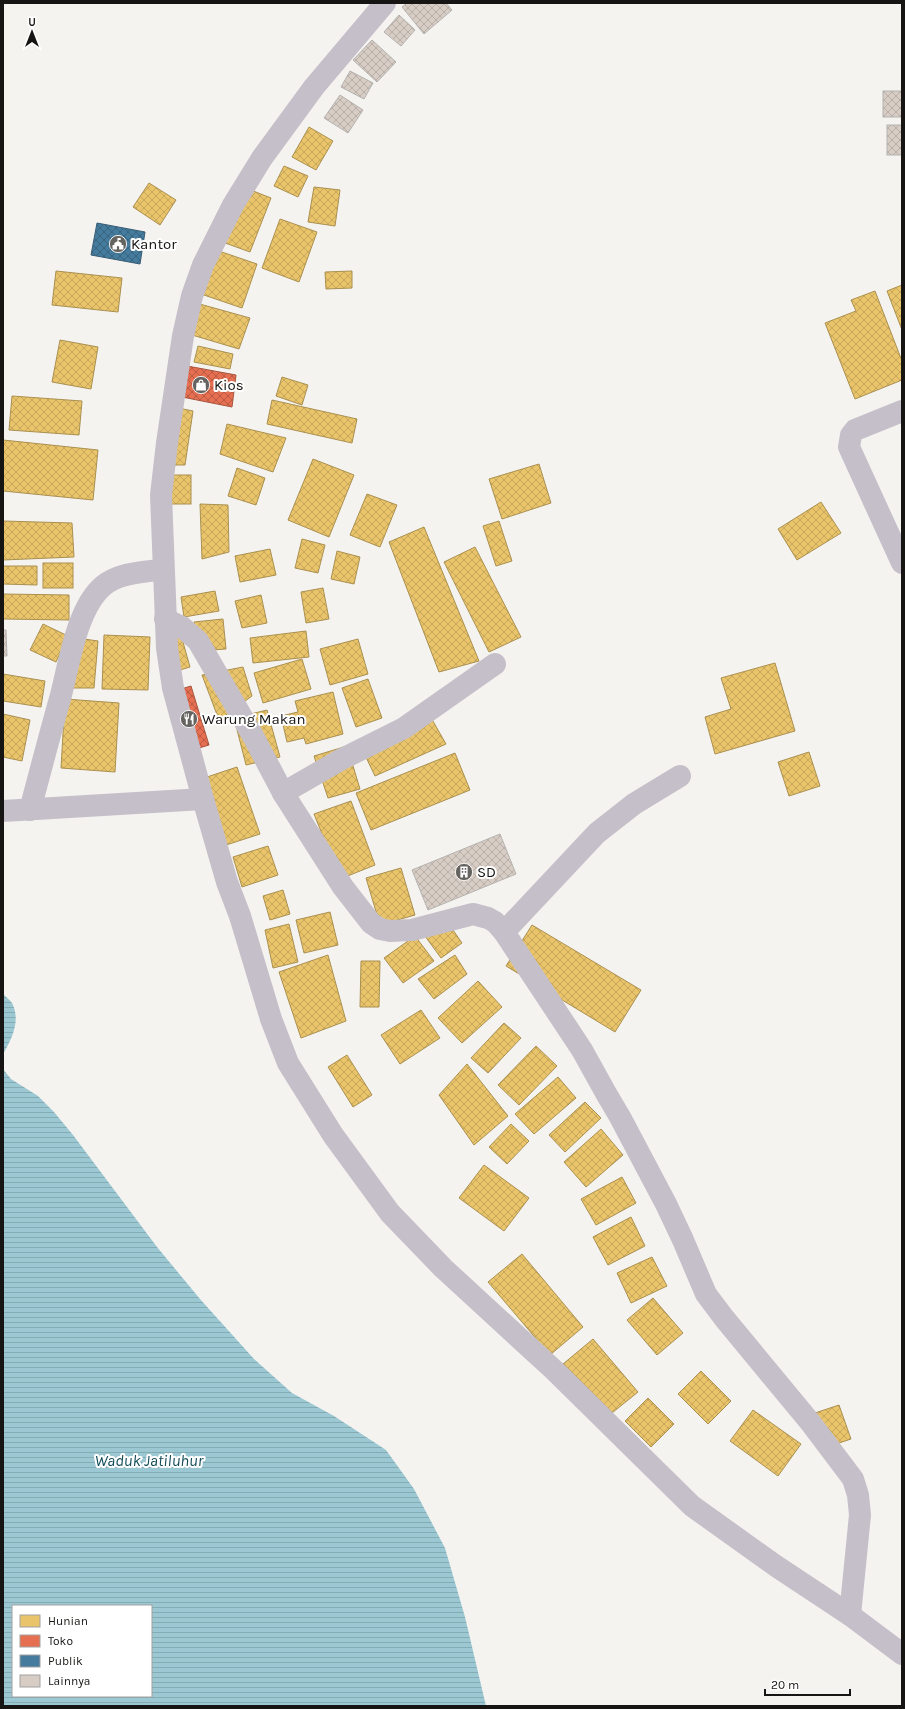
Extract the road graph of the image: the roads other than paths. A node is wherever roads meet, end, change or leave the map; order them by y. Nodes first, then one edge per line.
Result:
1 (385, 3) edge
2 (902, 411) edge
3 (902, 563) edge
4 (163, 569) junction
5 (165, 620) junction
6 (495, 664) dead end
7 (680, 776) dead end
8 (282, 793) junction
9 (203, 799) junction
10 (30, 810) junction
11 (3, 811) edge
12 (504, 932) junction
13 (850, 1615) junction
14 (902, 1654) edge

1 - 4 street
2 - 3 street
4 - 5 street
4 - 10 street
5 - 8 street
5 - 9 street
6 - 8 street
7 - 12 street
8 - 12 street
9 - 10 street
9 - 13 street
10 - 11 street
12 - 13 street
13 - 14 street

